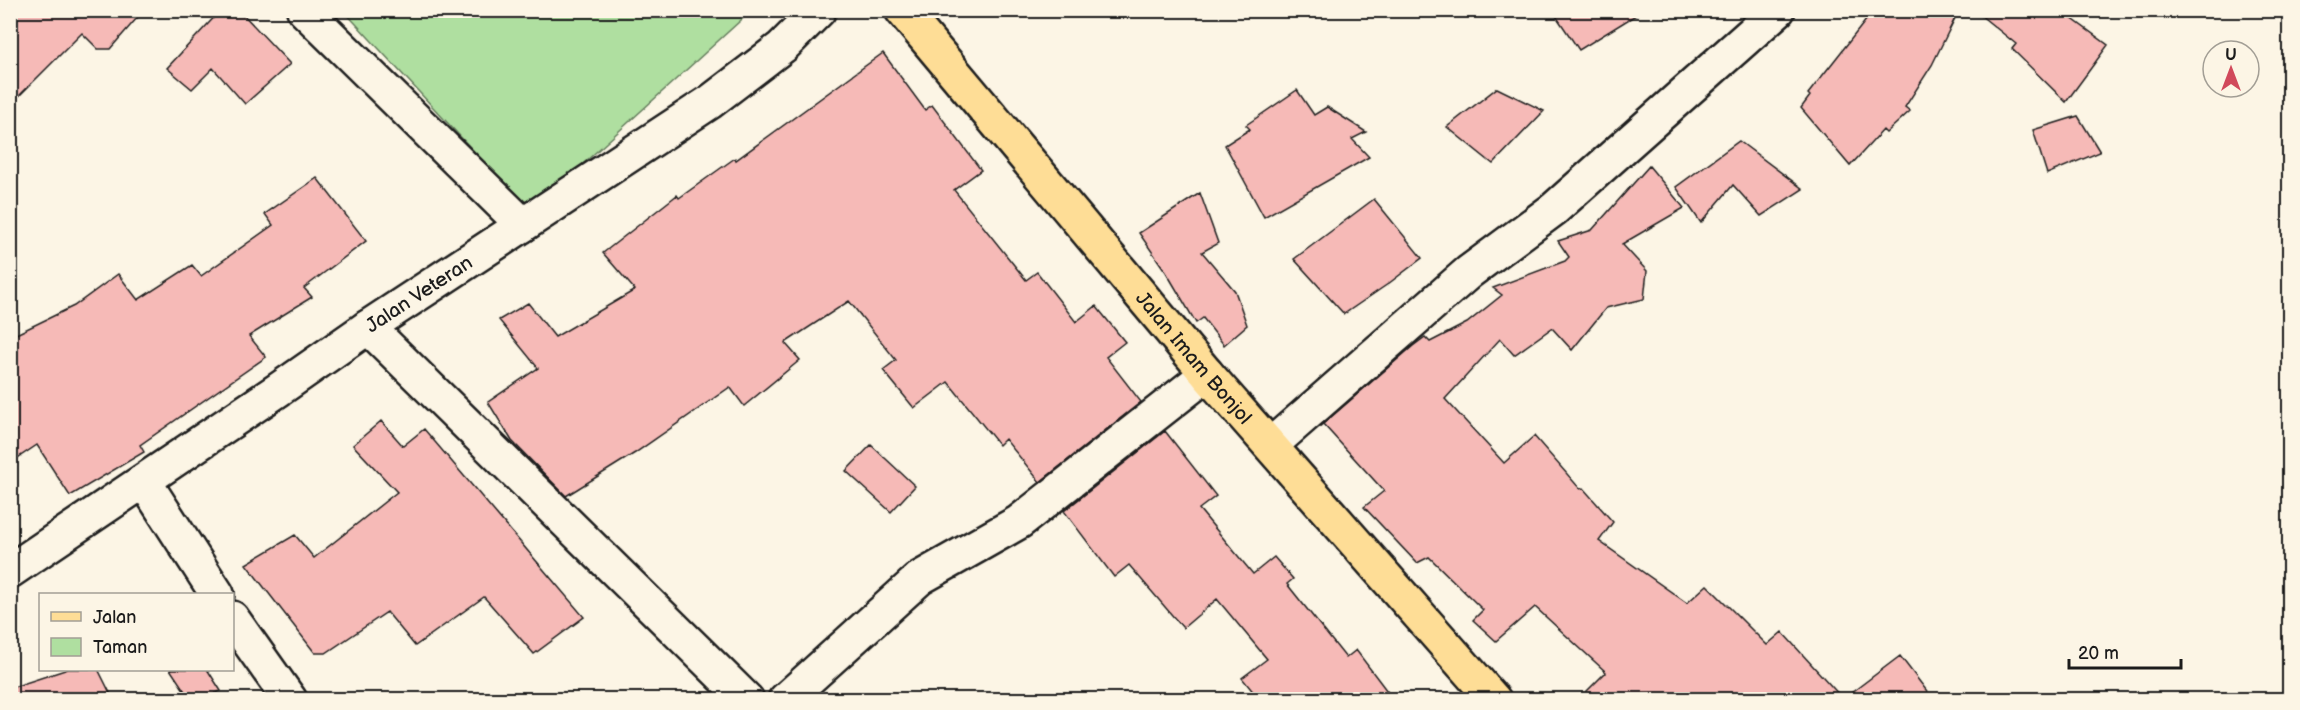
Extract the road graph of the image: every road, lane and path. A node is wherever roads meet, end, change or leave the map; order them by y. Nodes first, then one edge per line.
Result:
1 (304, 10) edge
2 (819, 10) edge
3 (902, 10) edge
4 (1778, 10) edge
5 (523, 225) junction
6 (368, 327) junction
7 (1207, 374) junction
8 (1271, 446) junction
9 (144, 481) junction
10 (10, 571) edge
11 (216, 593) edge
12 (234, 621) edge
13 (290, 699) edge
14 (747, 699) edge
15 (785, 699) edge
16 (1494, 699) edge

1 - 5 street
2 - 5 street, Jalan Veteran
3 - 7 main road, Jalan Imam Bonjol
4 - 8 street
5 - 6 street, Jalan Veteran
6 - 9 street, Jalan Veteran
6 - 14 street
7 - 8 main road, Jalan Imam Bonjol
7 - 15 street
8 - 16 main road, Jalan Imam Bonjol
9 - 10 street, Jalan Veteran
9 - 11 street
12 - 13 street

